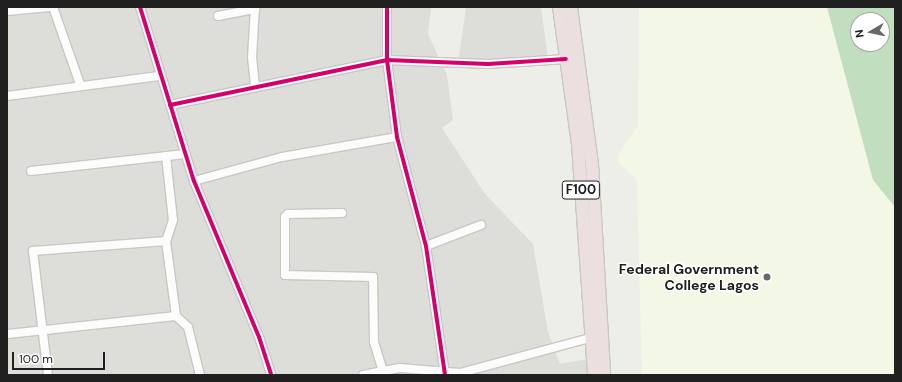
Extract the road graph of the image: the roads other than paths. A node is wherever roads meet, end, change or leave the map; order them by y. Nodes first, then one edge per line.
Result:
1 (50, 7) edge
2 (53, 7) edge
3 (140, 7) edge
4 (387, 7) edge
5 (559, 7) edge
6 (571, 7) edge
7 (255, 8) edge
8 (7, 11) edge
9 (218, 16) dead end
10 (566, 59) junction
11 (388, 60) junction
12 (159, 76) junction
13 (80, 84) junction
14 (255, 87) junction
15 (7, 96) edge
16 (170, 105) junction
17 (397, 137) junction
18 (185, 154) junction
19 (166, 156) junction
20 (31, 171) dead end
21 (194, 181) junction
22 (342, 213) dead end
23 (481, 225) dead end
24 (166, 241) junction
25 (426, 246) junction
26 (176, 316) junction
27 (45, 331) junction
28 (7, 334) edge
29 (593, 337) junction
30 (382, 369) junction
31 (445, 374) edge
32 (48, 375) edge
33 (200, 375) edge
34 (271, 375) edge
35 (363, 375) edge
36 (594, 375) edge
37 (604, 375) edge

1 - 8 street
2 - 13 street
3 - 12 street
4 - 11 street
5 - 10 highway, F100
6 - 37 highway, F100
7 - 9 street
7 - 14 street
10 - 11 street
10 - 29 highway, F100
11 - 14 street
11 - 17 street
12 - 13 street
12 - 16 street
13 - 15 street
14 - 16 street
16 - 18 street
17 - 21 street
17 - 25 street
18 - 19 street
18 - 21 street
19 - 20 street
19 - 24 street
21 - 34 street
22 - 30 street
23 - 25 street
24 - 26 street
24 - 27 street
25 - 31 street
26 - 27 street
26 - 33 street
27 - 28 street
27 - 32 street
29 - 31 street
29 - 36 highway, F100
30 - 31 street
30 - 35 street

